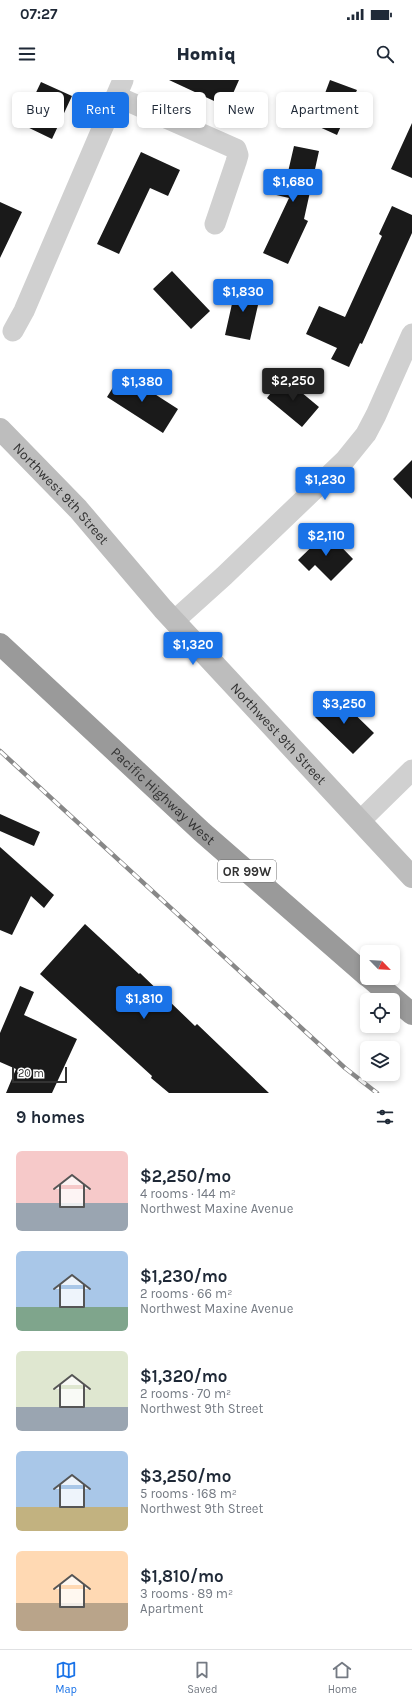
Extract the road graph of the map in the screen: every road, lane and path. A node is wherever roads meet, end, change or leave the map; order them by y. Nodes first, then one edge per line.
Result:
1 (119, 88) edge
2 (215, 224) dead end
3 (13, 331) dead end
4 (412, 334) edge
5 (0, 429) edge
6 (174, 621) junction
7 (0, 644) edge
8 (412, 770) edge
9 (360, 821) junction
10 (412, 877) edge
11 (360, 970) edge
12 (378, 985) edge
13 (412, 1014) edge

1 - 2 street
1 - 3 street
4 - 6 street
5 - 6 street, Northwest 9th Street
6 - 9 street, Northwest 9th Street
7 - 11 highway, Pacific Highway West / OR 99W
8 - 9 street
9 - 10 street, Northwest 9th Street
12 - 13 highway

